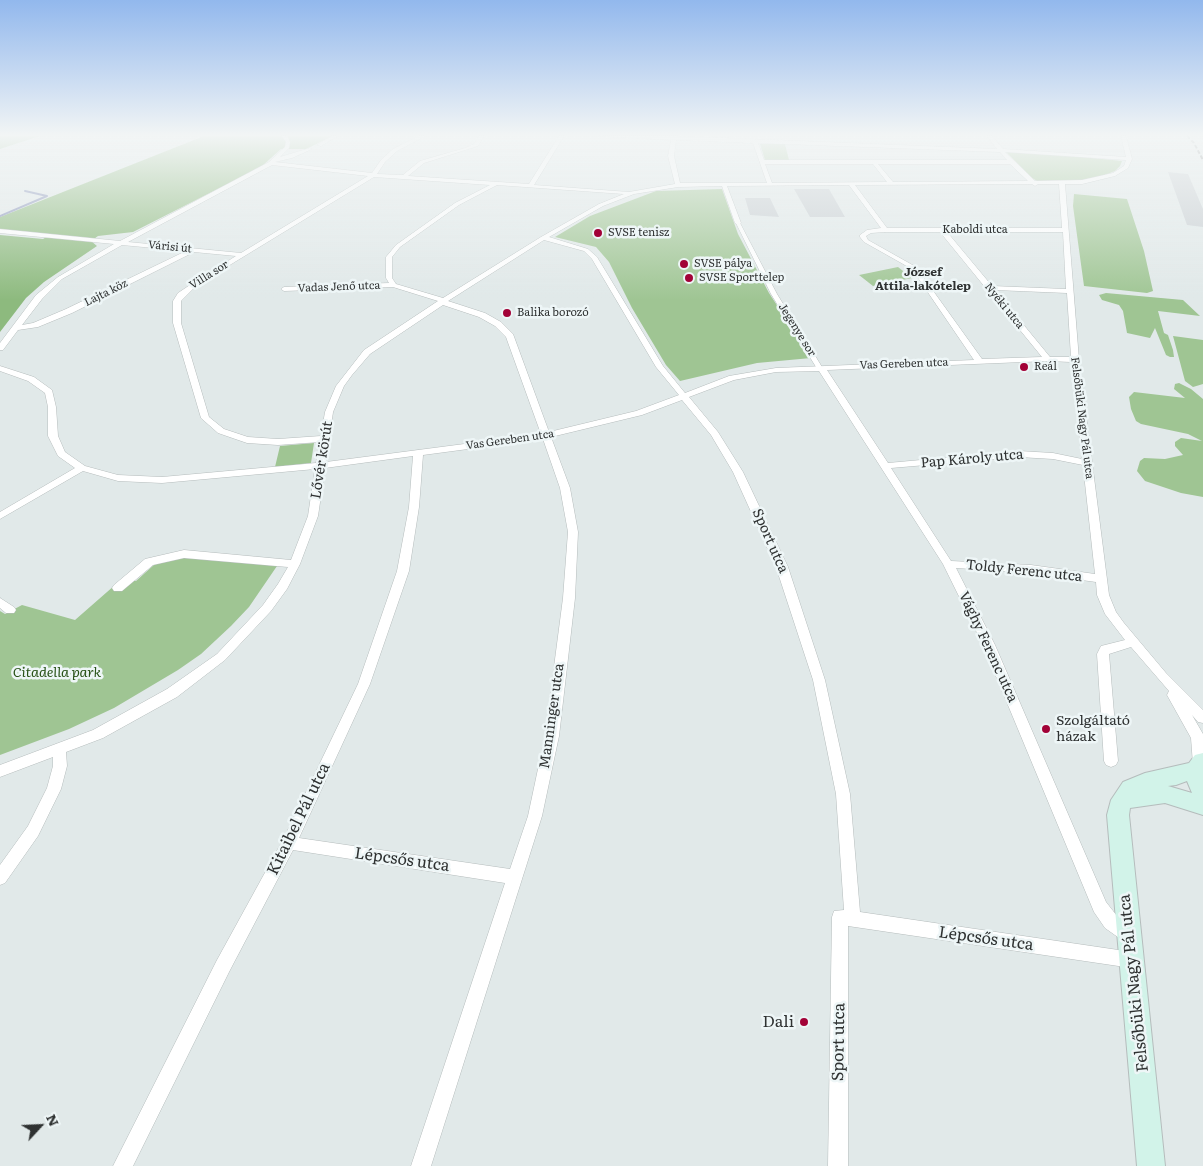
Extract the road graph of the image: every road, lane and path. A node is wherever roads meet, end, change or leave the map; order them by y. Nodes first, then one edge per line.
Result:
1 (220, 190) edge
2 (348, 190) edge
3 (484, 190) edge
4 (595, 190) edge
5 (648, 190) edge
6 (726, 190) edge
7 (856, 190) edge
8 (1062, 190) edge
9 (633, 193) junction
10 (738, 223) joint
11 (886, 230) junction
12 (942, 230) junction
13 (1065, 230) junction
14 (0, 231) edge
15 (142, 233) junction
16 (543, 238) junction
17 (99, 240) junction
18 (122, 242) junction
19 (194, 250) junction
20 (102, 253) junction
21 (241, 255) junction
22 (394, 285) junction
23 (989, 288) junction
24 (284, 289) dead end
25 (1069, 291) junction
26 (443, 302) junction
27 (16, 328) junction
28 (0, 348) edge
29 (1048, 359) junction
30 (1075, 360) junction
31 (980, 362) junction
32 (820, 367) junction
33 (0, 368) edge
34 (683, 395) junction
35 (546, 436) junction
36 (324, 439) junction
37 (418, 453) junction
38 (1088, 463) junction
39 (321, 466) junction
40 (885, 466) junction
41 (82, 468) junction
42 (0, 516) edge
43 (295, 564) junction
44 (948, 564) junction
45 (1100, 579) junction
46 (118, 588) dead end
47 (0, 602) edge
48 (10, 610) dead end
49 (1134, 642) junction
50 (1162, 676) junction
51 (1203, 718) edge
52 (59, 750) junction
53 (1111, 761) dead end
54 (1200, 765) edge
55 (0, 771) edge
56 (1203, 796) edge
57 (1121, 800) junction
58 (1203, 806) edge
59 (289, 843) junction
60 (516, 876) junction
61 (0, 878) edge
62 (847, 918) junction
63 (1130, 935) junction
64 (1132, 960) junction
65 (123, 1166) edge
66 (421, 1166) edge
67 (838, 1166) edge
68 (1151, 1166) edge

1 - 15 street
2 - 21 street, Villa sor
3 - 22 street, Vadas Jenő utca
4 - 9 street
5 - 9 street, Lővér körút
6 - 10 street, Jegenye sor
7 - 11 street
8 - 13 street, Felsőbüki Nagy Pál utca
9 - 16 street, Lővér körút
10 - 32 street, Jegenye sor
11 - 12 street, Kaboldi utca
11 - 31 street, Kaboldi utca
12 - 13 street, Kaboldi utca
12 - 23 street, Nyéki utca
13 - 25 street, Felsőbüki Nagy Pál utca
14 - 17 street, Várisi út
15 - 17 street, Várisi út
15 - 18 street
16 - 26 street, Lővér körút
16 - 34 street, Sport utca
17 - 18 street, Várisi út
17 - 20 street
18 - 19 street, Várisi út
18 - 20 street
19 - 21 street, Várisi út
19 - 27 street, Lajta köz
20 - 27 street
21 - 36 street, Villa sor
22 - 24 street, Vadas Jenő utca
22 - 26 street, Vadas Jenő utca
23 - 25 street
23 - 29 street, Nyéki utca
25 - 30 street, Felsőbüki Nagy Pál utca
26 - 35 street, Manninger utca
26 - 36 street, Lővér körút
27 - 28 street
29 - 30 street, Vas Gereben utca
29 - 31 street, Vas Gereben utca
30 - 38 street, Felsőbüki Nagy Pál utca
31 - 32 street, Vas Gereben utca
32 - 34 street, Vas Gereben utca
32 - 40 street, Vághy Ferenc utca
33 - 41 street, Vas Gereben utca
34 - 35 street, Vas Gereben utca
34 - 62 street, Sport utca
35 - 37 street, Vas Gereben utca
35 - 60 street, Manninger utca
36 - 39 street, Lővér körút
37 - 39 street, Vas Gereben utca
37 - 59 street, Kitaibel Pál utca
38 - 40 street, Pap Károly utca
38 - 45 street, Felsőbüki Nagy Pál utca
39 - 41 street, Vas Gereben utca
39 - 43 street, Lővér körút
40 - 44 street, Vághy Ferenc utca
41 - 42 street
43 - 46 street
43 - 52 street, Lővér körút
44 - 45 street, Toldy Ferenc utca
44 - 63 street, Vághy Ferenc utca
45 - 49 street, Felsőbüki Nagy Pál utca
47 - 48 street
49 - 50 street, Felsőbüki Nagy Pál utca
49 - 53 street
50 - 51 street
50 - 54 street
52 - 55 street, Lővér körút
52 - 61 street
54 - 56 main road
54 - 57 main road
57 - 58 main road
57 - 63 main road, Felsőbüki Nagy Pál utca
59 - 60 street, Lépcsős utca
59 - 65 street, Kitaibel Pál utca
60 - 66 street, Manninger utca
62 - 64 street, Lépcsős utca
62 - 67 street, Sport utca
63 - 64 main road, Felsőbüki Nagy Pál utca
64 - 68 main road, Felsőbüki Nagy Pál utca

